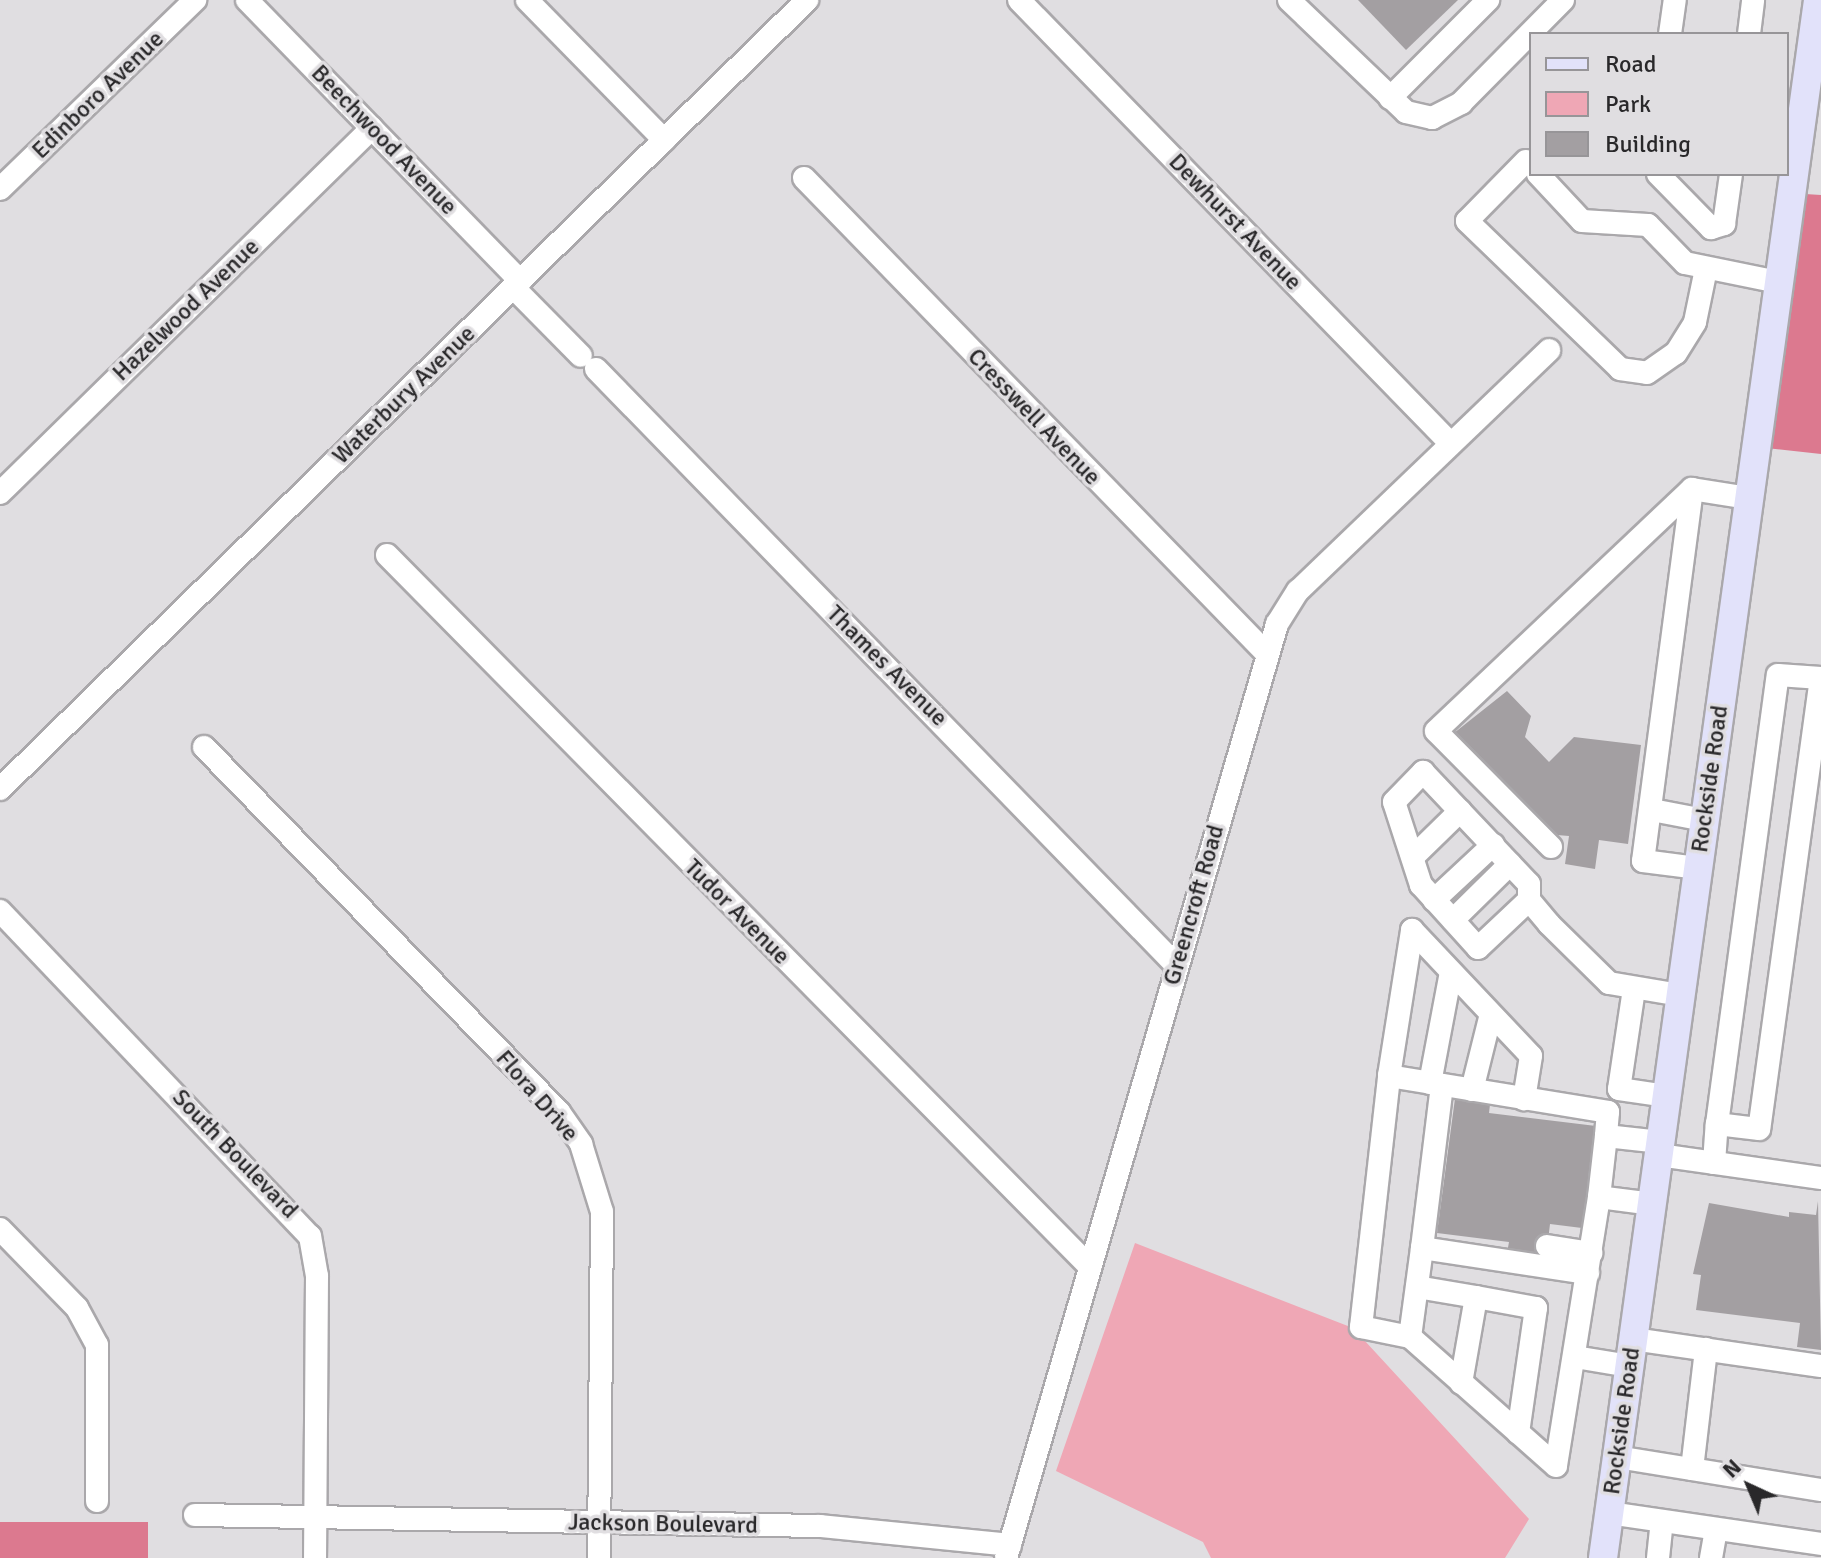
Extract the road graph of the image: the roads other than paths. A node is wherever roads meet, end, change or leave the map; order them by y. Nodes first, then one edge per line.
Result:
1 (195, 0) edge
2 (247, 0) edge
3 (527, 0) edge
4 (807, 0) edge
5 (1019, 0) edge
6 (1289, 0) edge
7 (1488, 0) edge
8 (1563, 0) edge
9 (1675, 0) edge
10 (1753, 0) edge
11 (1818, 0) edge
12 (1531, 32) edge
13 (1670, 32) edge
14 (1749, 32) edge
15 (1529, 34) edge
16 (1390, 98) junction
17 (372, 128) junction
18 (664, 140) junction
19 (1529, 166) edge
20 (1542, 176) edge
21 (1660, 176) edge
22 (1731, 176) edge
23 (804, 178) dead end
24 (0, 189) edge
25 (1706, 269) junction
26 (1778, 282) junction
27 (517, 285) junction
28 (1549, 350) dead end
29 (588, 363) joint
30 (1451, 444) junction
31 (1692, 489) junction
32 (0, 493) edge
33 (1749, 498) junction
34 (387, 555) dead end
35 (1267, 654) junction
36 (204, 747) dead end
37 (0, 789) edge
38 (1652, 810) junction
39 (1460, 811) junction
40 (1704, 820) junction
41 (1493, 845) junction
42 (1551, 847) dead end
43 (1413, 857) junction
44 (1510, 864) junction
45 (1697, 868) junction
46 (1434, 900) junction
47 (1529, 900) junction
48 (0, 911) edge
49 (1453, 920) junction
50 (1176, 965) junction
51 (1451, 972) junction
52 (1634, 989) junction
53 (1680, 995) junction
54 (1491, 1014) junction
55 (1389, 1076) junction
56 (1436, 1084) junction
57 (1472, 1090) junction
58 (1667, 1096) junction
59 (1524, 1099) junction
60 (1717, 1124) junction
61 (1606, 1136) junction
62 (1660, 1148) junction
63 (1714, 1163) junction
64 (1821, 1178) edge
65 (1599, 1197) junction
66 (1653, 1204) junction
67 (0, 1229) edge
68 (1547, 1246) dead end
69 (1422, 1248) junction
70 (1589, 1263) junction
71 (1090, 1267) junction
72 (1417, 1287) junction
73 (1476, 1297) junction
74 (1410, 1337) junction
75 (1706, 1349) junction
76 (1632, 1353) junction
77 (1575, 1357) junction
78 (1821, 1366) edge
79 (1461, 1383) junction
80 (1518, 1433) junction
81 (1617, 1457) junction
82 (1692, 1469) junction
83 (1821, 1490) edge
84 (97, 1501) dead end
85 (1609, 1513) junction
86 (195, 1515) dead end
87 (315, 1519) junction
88 (1662, 1521) junction
89 (600, 1523) junction
90 (1716, 1529) junction
91 (1821, 1544) edge
92 (1008, 1552) edge
93 (315, 1558) edge
94 (599, 1558) edge
95 (1603, 1558) edge
96 (1658, 1558) edge
97 (1711, 1558) edge

1 - 24 street, Edinboro Avenue
2 - 17 street, Beechwood Avenue
3 - 18 street
4 - 18 street, Waterbury Avenue
5 - 30 street, Dewhurst Avenue
6 - 16 street
7 - 16 street
8 - 12 street
9 - 13 street
10 - 14 street
11 - 26 main road, Rockside Road
15 - 16 street
17 - 27 street, Beechwood Avenue
17 - 32 street, Hazelwood Avenue
18 - 27 street, Waterbury Avenue
19 - 25 street
20 - 25 street
21 - 22 street
23 - 35 street, Cresswell Avenue
25 - 26 street
26 - 33 main road, Rockside Road
27 - 29 street, Beechwood Avenue
27 - 37 street, Waterbury Avenue
28 - 30 street, Greencroft Road
29 - 50 street, Thames Avenue
30 - 35 street, Greencroft Road
31 - 33 street
31 - 38 street
31 - 42 street
33 - 40 main road, Rockside Road
34 - 71 street, Tudor Avenue
35 - 50 street, Greencroft Road
36 - 89 street, Flora Drive
38 - 40 street
38 - 45 street
39 - 41 street
39 - 43 street
39 - 43 street
40 - 45 main road, Rockside Road
41 - 44 street
41 - 46 street
43 - 46 street
44 - 47 street
44 - 49 street
45 - 53 main road, Rockside Road
46 - 49 street
47 - 49 street
47 - 52 street
48 - 87 street, South Boulevard
50 - 71 street, Greencroft Road
51 - 54 street
51 - 55 street
51 - 56 street
52 - 53 street
52 - 58 street
53 - 58 main road, Rockside Road
54 - 57 street
54 - 59 street
55 - 56 street
55 - 74 street
56 - 57 street
56 - 69 street
57 - 59 street
58 - 62 main road, Rockside Road
59 - 61 street
60 - 60 street
60 - 63 street
61 - 62 street
61 - 65 street
62 - 63 street
62 - 66 main road, Rockside Road
63 - 64 street
65 - 66 street
65 - 70 street
66 - 76 main road, Rockside Road
67 - 84 street
68 - 70 street
69 - 70 street
69 - 72 street
70 - 77 street
71 - 92 street, Greencroft Road
72 - 73 street
72 - 74 street
73 - 79 street
73 - 80 street
74 - 79 street
75 - 76 street
75 - 78 street
75 - 82 street
76 - 77 street
76 - 81 main road, Rockside Road
77 - 80 street
79 - 80 street
81 - 82 street
81 - 85 main road, Rockside Road
82 - 83 street
85 - 88 street
85 - 95 main road, Rockside Road
86 - 87 street, Jackson Boulevard
87 - 89 street, Jackson Boulevard
87 - 93 street, South Boulevard
88 - 90 street
88 - 96 street
89 - 92 street, Jackson Boulevard
89 - 94 street, Flora Drive
90 - 91 street
90 - 97 street

